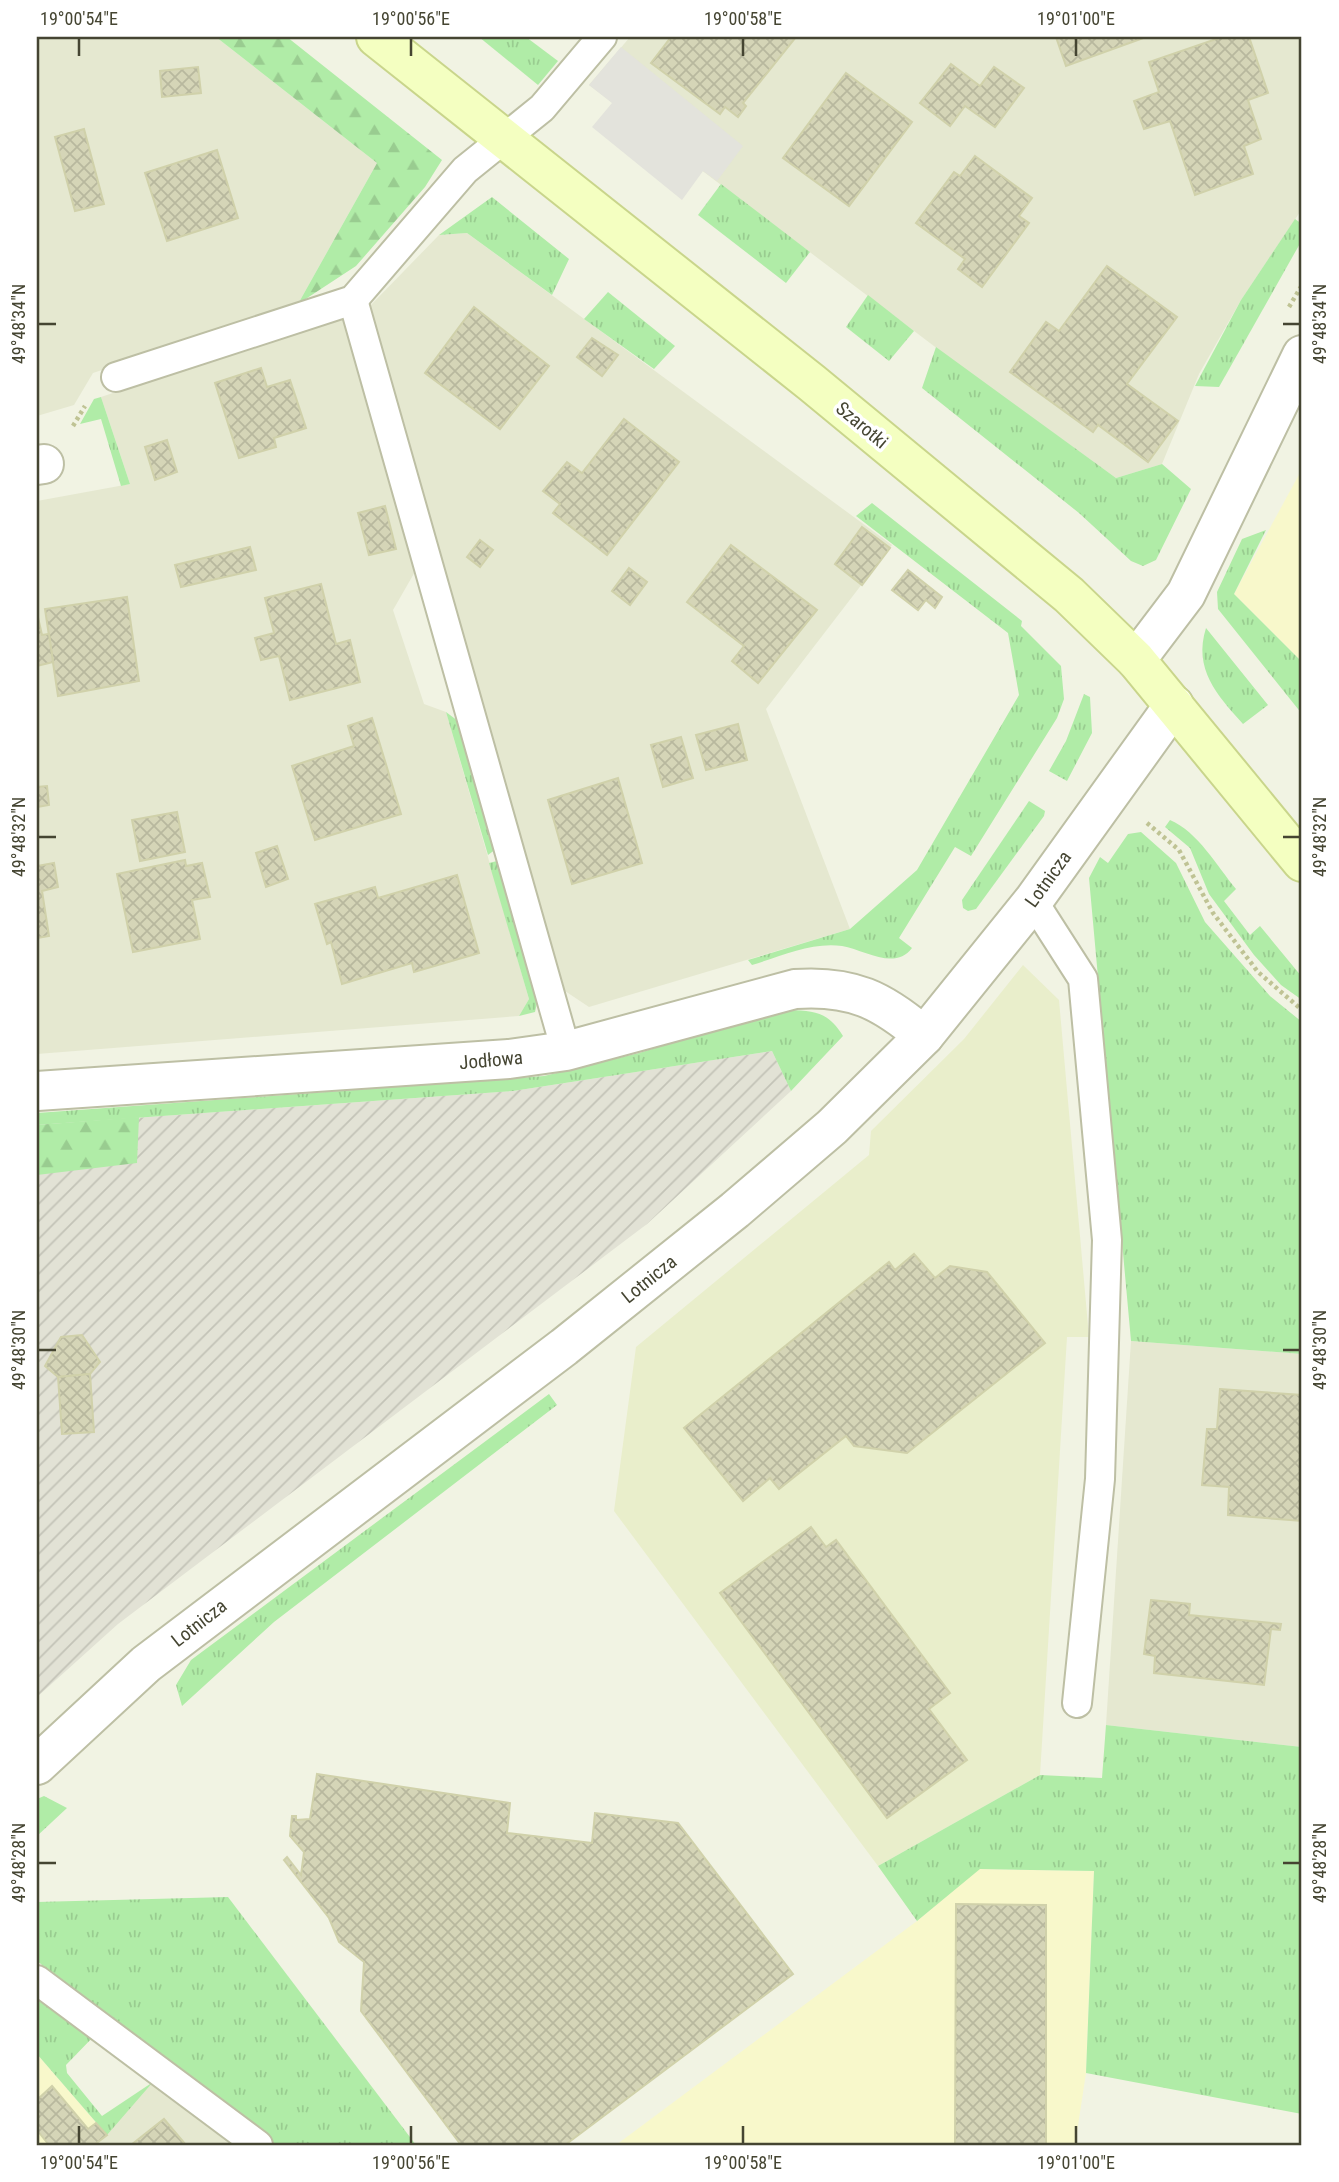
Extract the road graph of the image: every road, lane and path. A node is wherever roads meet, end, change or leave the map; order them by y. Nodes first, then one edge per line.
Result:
1 (376, 37) edge
2 (602, 37) edge
3 (504, 138) junction
4 (353, 300) junction
5 (1302, 355) edge
6 (116, 377) joint
7 (40, 464) edge
8 (1136, 660) junction
9 (1174, 705) junction
10 (1107, 796) junction
11 (1302, 862) edge
12 (1033, 901) junction
13 (1302, 1010) edge
14 (925, 1036) junction
15 (566, 1051) junction
16 (37, 1091) edge
17 (1077, 1703) dead end
18 (37, 1765) edge
19 (37, 1980) edge
20 (258, 2145) edge

1 - 3 street, Szarotki
2 - 3 lane
3 - 4 lane
3 - 8 street, Szarotki
4 - 6 lane
4 - 15 lane
5 - 8 street
6 - 7 path
8 - 9 street, Szarotki
9 - 10 street, Lotnicza
9 - 11 street, Szarotki
10 - 12 street, Lotnicza
10 - 13 path
12 - 14 street, Lotnicza
12 - 17 lane
14 - 15 street, Jodłowa
14 - 18 street, Lotnicza
15 - 16 street, Jodłowa
19 - 20 lane

